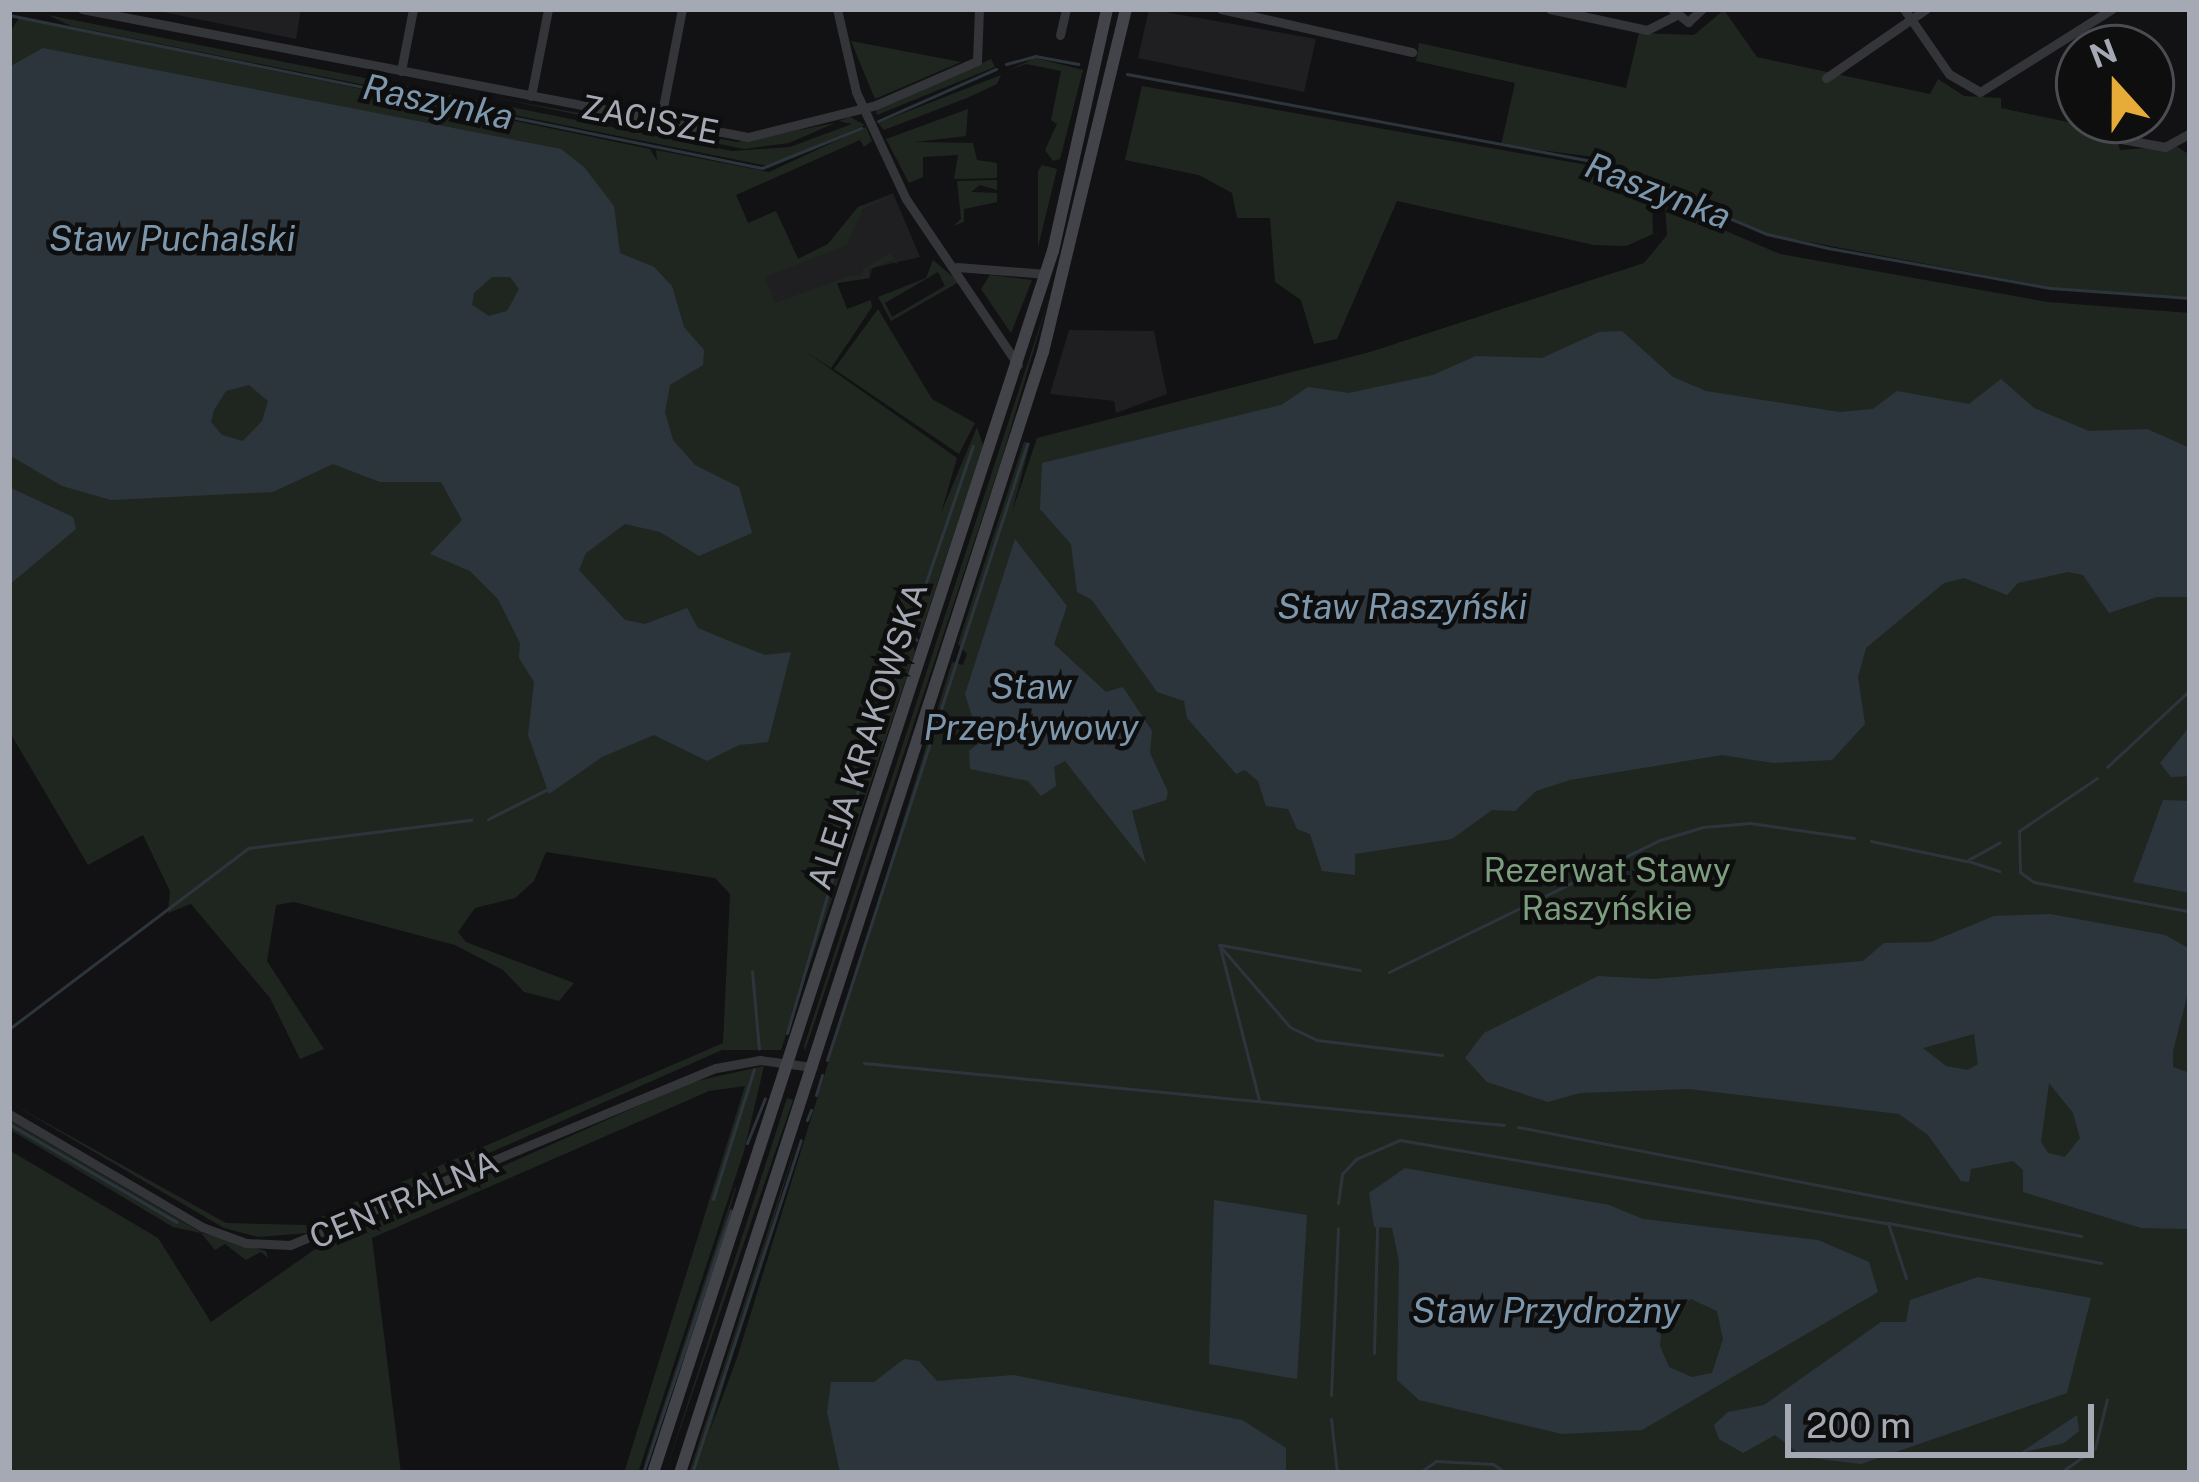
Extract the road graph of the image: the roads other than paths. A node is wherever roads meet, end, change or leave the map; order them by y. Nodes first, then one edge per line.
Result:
1 (82, 9) edge
2 (413, 9) edge
3 (548, 9) edge
4 (682, 9) edge
5 (837, 9) edge
6 (979, 9) edge
7 (1066, 9) edge
8 (1107, 9) edge
9 (1126, 9) edge
10 (1221, 9) edge
11 (1550, 9) edge
12 (1702, 9) edge
13 (1904, 9) edge
14 (1926, 9) edge
15 (2112, 9) edge
16 (1237, 11) edge
17 (1673, 12) edge
18 (1911, 20) junction
19 (1060, 35) dead end
20 (1412, 52) dead end
21 (400, 71) junction
22 (1826, 78) dead end
23 (531, 96) junction
24 (863, 109) junction
25 (660, 123) junction
26 (957, 268) junction
27 (992, 268) junction
28 (1046, 274) junction
29 (1064, 285) junction
30 (974, 291) junction
31 (1018, 365) junction
32 (790, 1064) junction
33 (813, 1067) junction
34 (9, 1114) edge
35 (653, 1473) edge
36 (680, 1473) edge

1 - 21 street, ZACISZE
2 - 21 street
3 - 23 street
4 - 25 street
5 - 24 street
6 - 24 street, ZACISZE
7 - 19 street
8 - 28 main road, ALEJA KRAKOWSKA
9 - 29 main road, ALEJA KRAKOWSKA
10 - 16 street
11 - 17 street
12 - 17 street
13 - 18 street
14 - 18 street
15 - 18 street
16 - 20 street
18 - 22 street
21 - 23 street, ZACISZE
23 - 25 street, ZACISZE
24 - 25 street, ZACISZE
24 - 26 street
26 - 27 street
26 - 30 street
27 - 28 street
27 - 30 street
28 - 29 street
28 - 31 main road, ALEJA KRAKOWSKA
29 - 33 main road, ALEJA KRAKOWSKA
30 - 31 street
31 - 32 main road, ALEJA KRAKOWSKA
32 - 33 street, CENTRALNA
32 - 34 street, CENTRALNA
32 - 35 main road, ALEJA KRAKOWSKA
33 - 36 main road, ALEJA KRAKOWSKA

